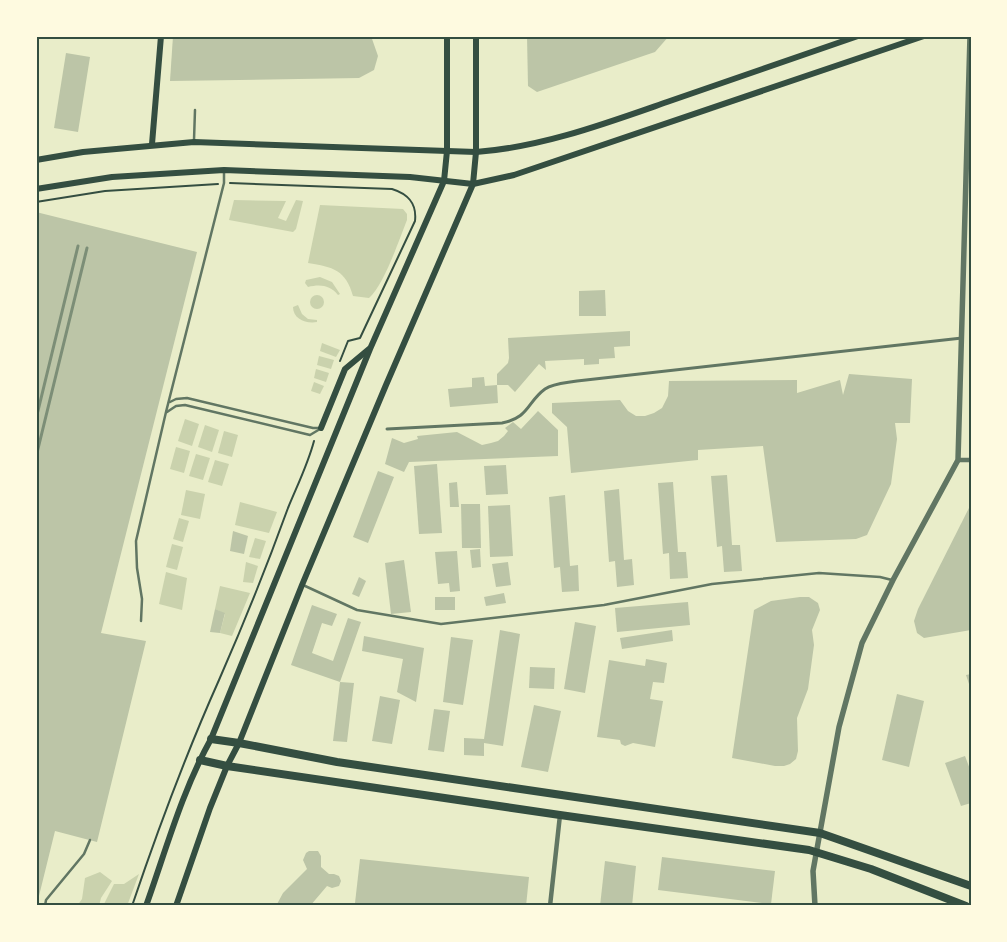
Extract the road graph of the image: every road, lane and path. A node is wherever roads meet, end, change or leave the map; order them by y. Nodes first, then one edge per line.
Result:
1 (161, 36) edge
2 (447, 36) edge
3 (476, 36) edge
4 (858, 36) edge
5 (924, 36) edge
6 (970, 36) edge
7 (195, 110) dead end
8 (194, 142) junction
9 (152, 144) junction
10 (447, 151) junction
11 (476, 152) junction
12 (36, 160) edge
13 (224, 170) junction
14 (444, 181) junction
15 (473, 184) junction
16 (36, 189) edge
17 (962, 338) junction
18 (370, 349) junction
19 (169, 402) junction
20 (166, 412) junction
21 (321, 428) junction
22 (387, 429) dead end
23 (958, 460) junction
24 (971, 460) edge
25 (893, 580) junction
26 (302, 585) junction
27 (141, 621) dead end
28 (211, 739) junction
29 (239, 742) junction
30 (200, 760) junction
31 (227, 766) junction
32 (560, 816) junction
33 (820, 833) junction
34 (90, 840) dead end
35 (817, 852) junction
36 (971, 886) edge
37 (44, 906) edge
38 (146, 906) edge
39 (176, 906) edge
40 (550, 906) edge
41 (815, 906) edge
42 (966, 906) edge

1 - 9 main road
2 - 10 main road
3 - 11 main road
4 - 11 main road
5 - 15 main road
6 - 17 street
7 - 8 lane
8 - 9 main road
8 - 10 main road
9 - 12 main road
10 - 11 main road
10 - 14 main road
11 - 15 main road
13 - 14 main road
13 - 16 main road
13 - 19 lane
14 - 15 main road
14 - 18 main road
15 - 26 main road
17 - 22 street
17 - 23 street
18 - 21 main road
18 - 28 main road
19 - 20 lane
19 - 21 lane
20 - 21 lane
20 - 27 lane
23 - 24 street
23 - 25 street
25 - 26 lane
25 - 33 street
26 - 29 main road
28 - 29 highway
28 - 30 main road
29 - 31 main road
29 - 33 highway
30 - 31 highway
30 - 38 main road
31 - 32 highway
31 - 39 main road
32 - 35 highway
32 - 40 street
33 - 35 street
33 - 36 highway
34 - 37 lane
35 - 41 street
35 - 42 highway

